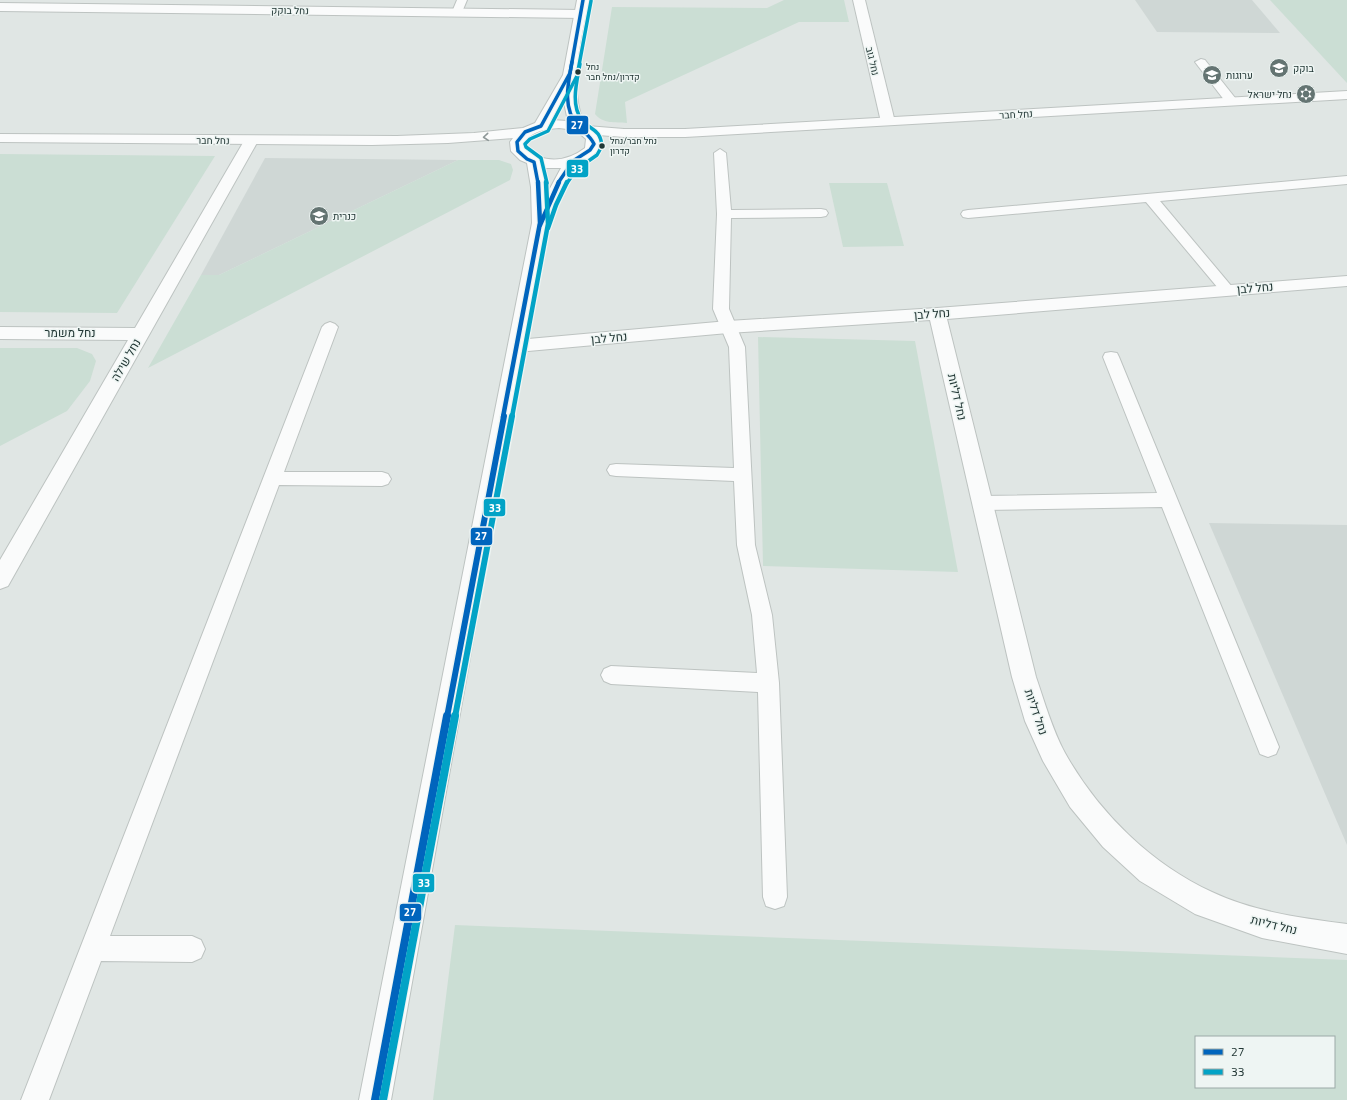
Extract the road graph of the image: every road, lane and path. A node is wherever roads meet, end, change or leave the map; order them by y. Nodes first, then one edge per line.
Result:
1 (462, 0) edge
2 (583, 0) edge
3 (859, 0) edge
4 (159, 4) edge
5 (325, 5) edge
6 (0, 7) edge
7 (457, 12) junction
8 (581, 14) junction
9 (1201, 62) dead end
10 (570, 73) junction
11 (1345, 97) edge
12 (1232, 102) junction
13 (888, 122) junction
14 (541, 126) junction
15 (581, 128) junction
16 (525, 132) junction
17 (685, 133) junction
18 (0, 138) edge
19 (426, 140) junction
20 (251, 141) junction
21 (492, 151) dead end
22 (506, 153) dead end
23 (720, 153) dead end
24 (587, 154) junction
25 (528, 158) junction
26 (572, 161) junction
27 (1347, 180) edge
28 (1150, 198) junction
29 (821, 213) dead end
30 (724, 214) junction
31 (968, 214) dead end
32 (540, 223) junction
33 (1347, 281) edge
34 (1228, 291) junction
35 (938, 314) junction
36 (330, 327) dead end
37 (728, 327) junction
38 (0, 333) edge
39 (141, 334) junction
40 (517, 346) junction
41 (1111, 357) dead end
42 (616, 470) dead end
43 (743, 475) junction
44 (272, 478) junction
45 (382, 479) dead end
46 (1168, 500) junction
47 (982, 503) junction
48 (0, 580) edge
49 (611, 676) dead end
50 (768, 682) junction
51 (1268, 747) dead end
52 (775, 897) dead end
53 (1347, 939) edge
54 (93, 948) junction
55 (192, 950) dead end
56 (35, 1100) edge
57 (375, 1100) edge

1 - 7 lane
2 - 8 street
3 - 13 street, נחל גוב
4 - 5 street, נחל בוקק
4 - 6 street, נחל בוקק
5 - 7 street, נחל בוקק
7 - 8 street, נחל בוקק
8 - 10 street
9 - 12 lane
10 - 14 street
10 - 15 street
11 - 12 street, נחל חבר
12 - 13 street, נחל חבר
13 - 17 street, נחל חבר
14 - 15 street, נחל חבר
14 - 16 street, נחל חבר
15 - 17 street, נחל חבר
15 - 24 street
16 -> 19 street, נחל חבר
16 - 25 street
17 - 24 street, נחל חבר
18 - 20 street, נחל חבר
19 - 20 street, נחל חבר
19 - 21 street, נחל חבר
20 - 39 street, נחל שילה
22 - 25 street
23 - 30 lane
24 - 26 street, נחל חבר
25 - 26 street, נחל חבר
25 - 32 street
26 - 32 street
27 - 28 lane
28 - 31 lane
28 - 34 lane
29 - 30 lane
30 - 37 lane
32 - 40 street
33 - 34 street, נחל לבן
34 - 35 street, נחל לבן
35 - 37 street, נחל לבן
35 - 47 street, נחל דליות
36 - 44 lane
37 - 40 street, נחל לבן
37 - 43 lane
38 - 39 street, נחל משמר
39 - 48 street, נחל שילה
40 - 57 street
41 - 46 lane
42 - 43 lane
43 - 50 lane
44 - 45 lane
44 - 54 lane
46 - 47 lane
46 - 51 lane
47 - 53 street, נחל דליות
49 - 50 lane
50 - 52 lane
54 - 55 lane
54 - 56 lane

